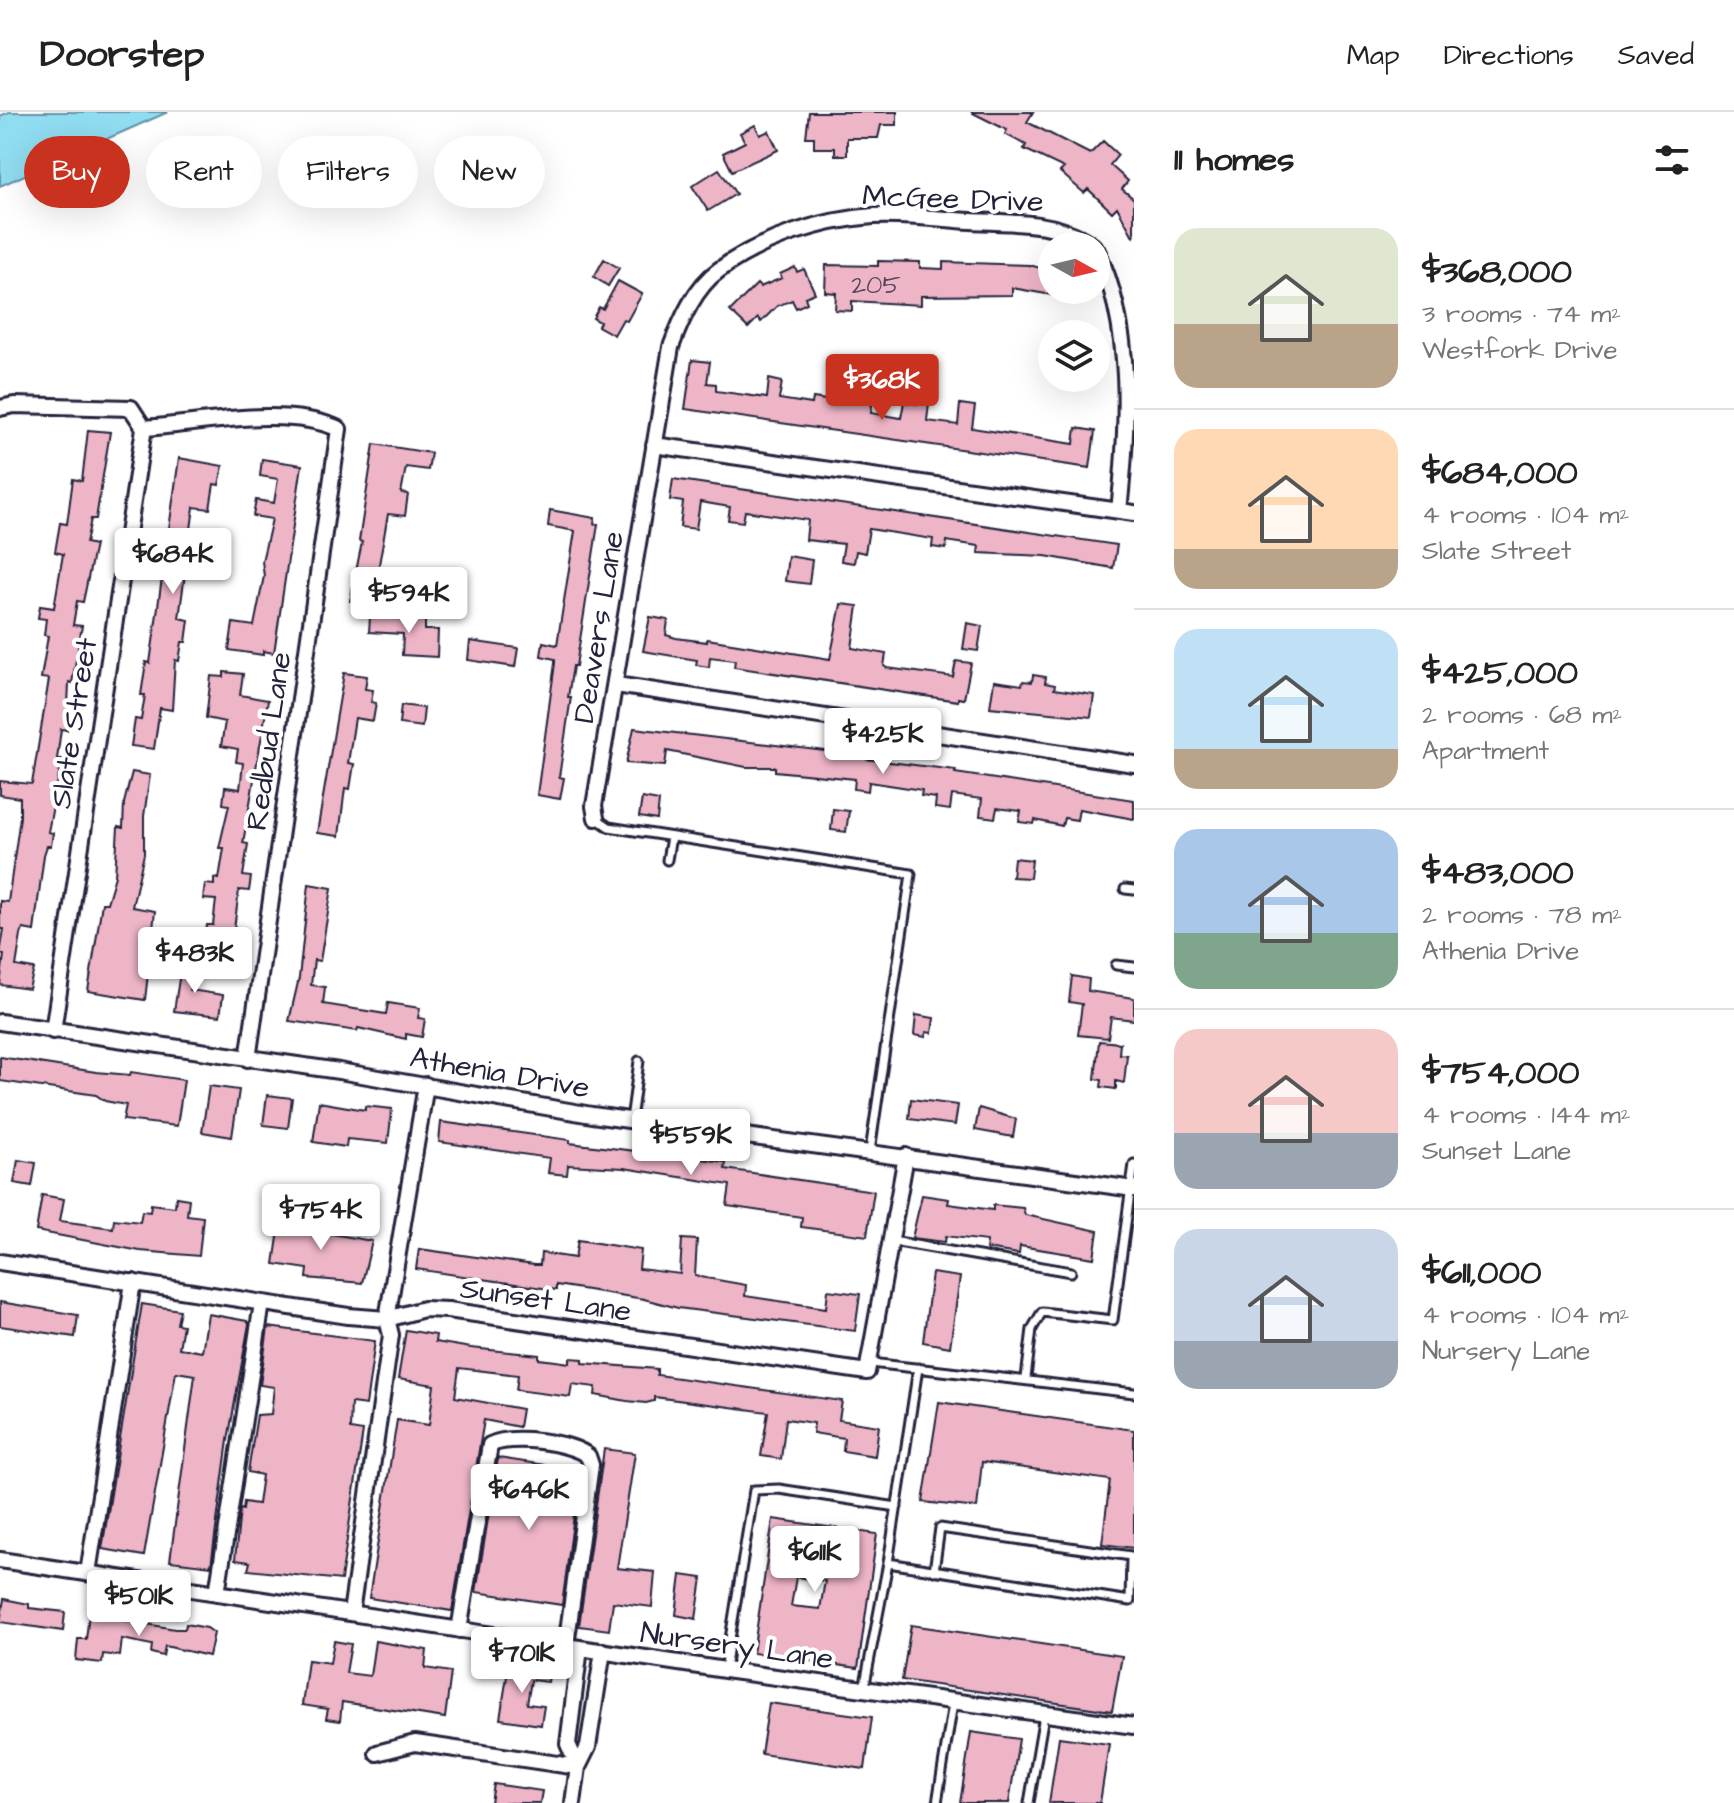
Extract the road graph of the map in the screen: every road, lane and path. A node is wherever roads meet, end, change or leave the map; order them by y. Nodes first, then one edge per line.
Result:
1 (1069, 232) edge
2 (1110, 278) edge
3 (0, 408) edge
4 (144, 428) junction
5 (654, 445) junction
6 (1127, 512) edge
7 (616, 685) junction
8 (1134, 764) edge
9 (596, 818) joint
10 (671, 837) junction
11 (667, 860) dead end
12 (1116, 965) dead end
13 (1134, 967) edge
14 (0, 1022) edge
15 (53, 1031) junction
16 (248, 1059) junction
17 (639, 1061) dead end
18 (426, 1085) junction
19 (631, 1120) junction
20 (870, 1151) junction
21 (906, 1156) junction
22 (1134, 1164) edge
23 (1131, 1189) edge
24 (892, 1241) junction
25 (0, 1262) edge
26 (1071, 1272) dead end
27 (133, 1282) junction
28 (262, 1303) junction
29 (387, 1319) junction
30 (871, 1363) junction
31 (918, 1368) junction
32 (1026, 1378) junction
33 (1134, 1393) edge
34 (897, 1507) junction
35 (0, 1560) edge
36 (888, 1563) junction
37 (934, 1571) junction
38 (88, 1573) junction
39 (217, 1593) junction
40 (351, 1613) junction
41 (459, 1630) junction
42 (573, 1647) junction
43 (603, 1651) junction
44 (725, 1670) junction
45 (864, 1689) junction
46 (953, 1703) junction
47 (1044, 1715) junction
48 (1134, 1726) edge
49 (377, 1753) dead end
50 (578, 1767) junction
51 (573, 1803) edge
52 (937, 1803) edge
53 (1029, 1803) edge

1 - 5 street, McGee Drive
2 - 6 street, McGee Drive
3 - 4 street
4 - 15 street, Slate Street
4 - 16 street, Redbud Lane
5 - 6 street
5 - 7 street, Deavers Lane
7 - 8 street
7 - 9 street, Deavers Lane
9 - 10 lane
10 - 11 lane
10 - 20 lane
12 - 13 lane
14 - 15 street, Athenia Drive
15 - 16 street, Athenia Drive
16 - 18 street, Athenia Drive
17 - 19 lane
18 - 19 street, Athenia Drive
18 - 29 street
19 - 20 street, Athenia Drive
20 - 21 street, Athenia Drive
21 - 23 street, Athenia Drive
21 - 24 street
22 - 23 lane
23 - 32 lane
24 - 26 lane
24 - 30 street
25 - 27 street, Sunset Lane
27 - 28 street, Sunset Lane
27 - 38 street
28 - 29 street, Sunset Lane
28 - 39 street
29 - 30 street, Sunset Lane
29 - 40 street
30 - 31 lane
31 - 32 lane
31 - 34 lane
32 - 33 lane
34 - 36 lane
34 - 44 lane
35 - 38 street, Nursery Lane
36 - 37 lane
36 - 45 lane
37 - 37 lane
38 - 39 street, Nursery Lane
39 - 40 street, Nursery Lane
40 - 41 street, Nursery Lane
41 - 42 street, Nursery Lane
41 - 42 street
42 - 43 street, Nursery Lane
42 - 50 street
43 - 44 street, Nursery Lane
43 - 50 street
44 - 45 street, Nursery Lane
45 - 46 street, Nursery Lane
46 - 47 street, Nursery Lane
46 - 52 lane
47 - 48 street, Nursery Lane
47 - 53 lane
49 - 50 street
50 - 51 street

